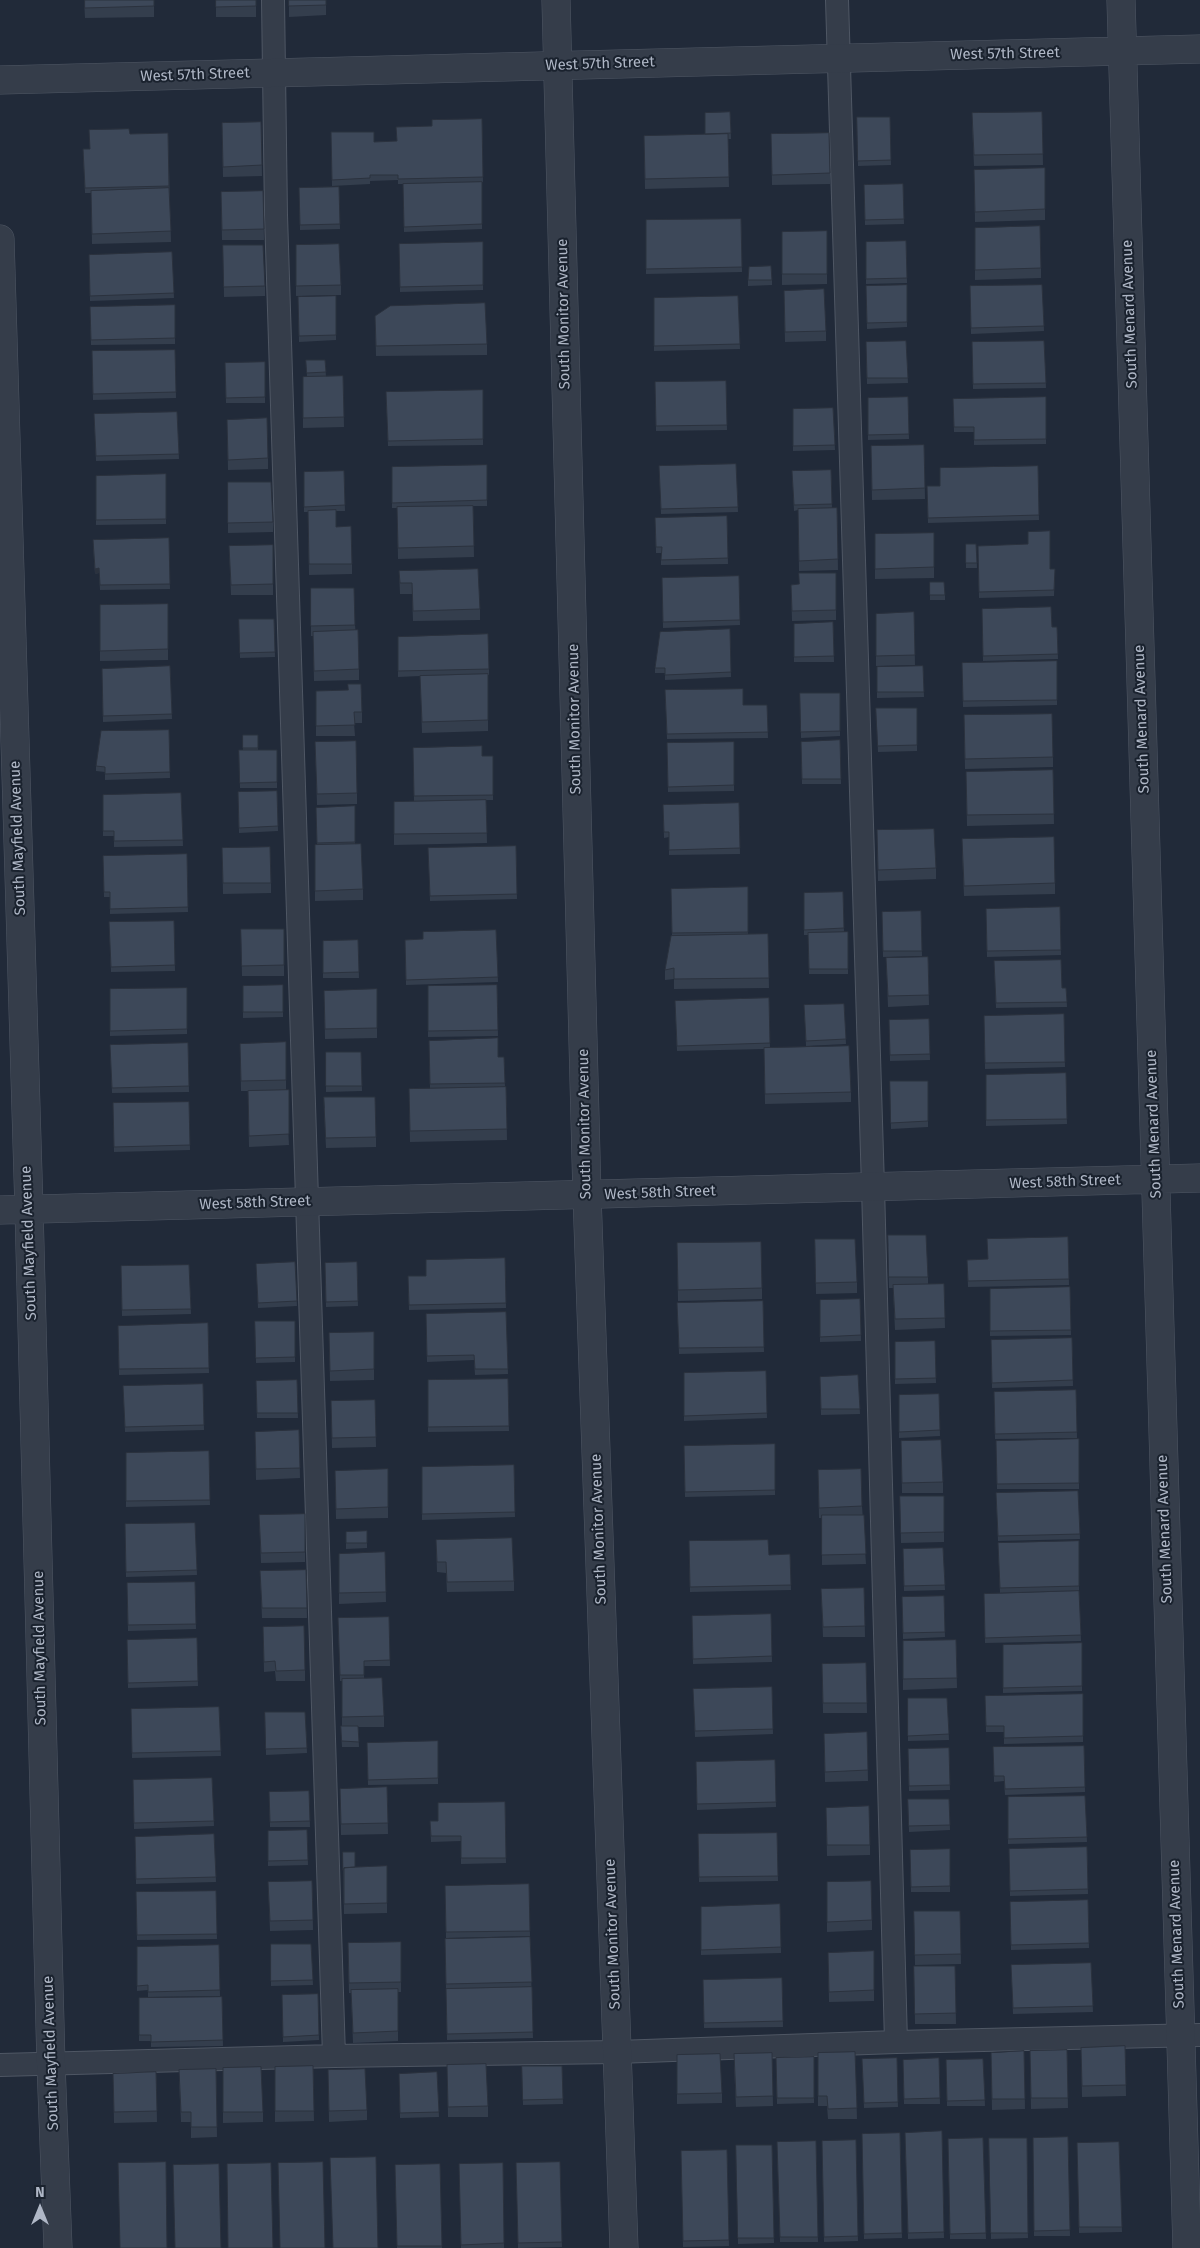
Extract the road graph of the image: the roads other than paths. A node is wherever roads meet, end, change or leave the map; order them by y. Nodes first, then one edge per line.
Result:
1 (273, 0) edge
2 (556, 0) edge
3 (837, 0) edge
4 (1121, 0) edge
5 (1200, 49) edge
6 (1122, 51) junction
7 (838, 58) junction
8 (558, 65) junction
9 (275, 73) junction
10 (0, 80) edge
11 (0, 239) edge
12 (1200, 1178) edge
13 (1155, 1179) junction
14 (873, 1187) junction
15 (587, 1195) junction
16 (306, 1202) junction
17 (29, 1209) junction
18 (0, 1210) edge
19 (1190, 2035) edge
20 (896, 2042) junction
21 (617, 2052) junction
22 (334, 2056) junction
23 (51, 2064) junction
24 (0, 2065) edge
25 (58, 2248) edge
26 (624, 2248) edge
27 (1187, 2248) edge

1 - 9 lane
2 - 8 street, South Monitor Avenue
3 - 7 lane
4 - 6 street, South Menard Avenue
5 - 6 street, West 57th Street
6 - 7 street, West 57th Street
6 - 13 street, South Menard Avenue
7 - 8 street, West 57th Street
7 - 14 lane
8 - 9 street, West 57th Street
8 - 15 street, South Monitor Avenue
9 - 10 street, West 57th Street
9 - 16 lane
11 - 17 street, South Mayfield Avenue
12 - 13 street, West 58th Street
13 - 14 street, West 58th Street
13 - 19 street, South Menard Avenue
14 - 15 street, West 58th Street
14 - 20 lane
15 - 16 street, West 58th Street
15 - 21 street, South Monitor Avenue
16 - 17 street, West 58th Street
16 - 22 lane
17 - 18 street, West 58th Street
17 - 23 street, South Mayfield Avenue
19 - 20 lane
19 - 27 street, South Menard Avenue
20 - 21 lane
21 - 22 lane
21 - 26 street, South Monitor Avenue
22 - 23 lane
23 - 24 lane
23 - 25 street, South Mayfield Avenue

